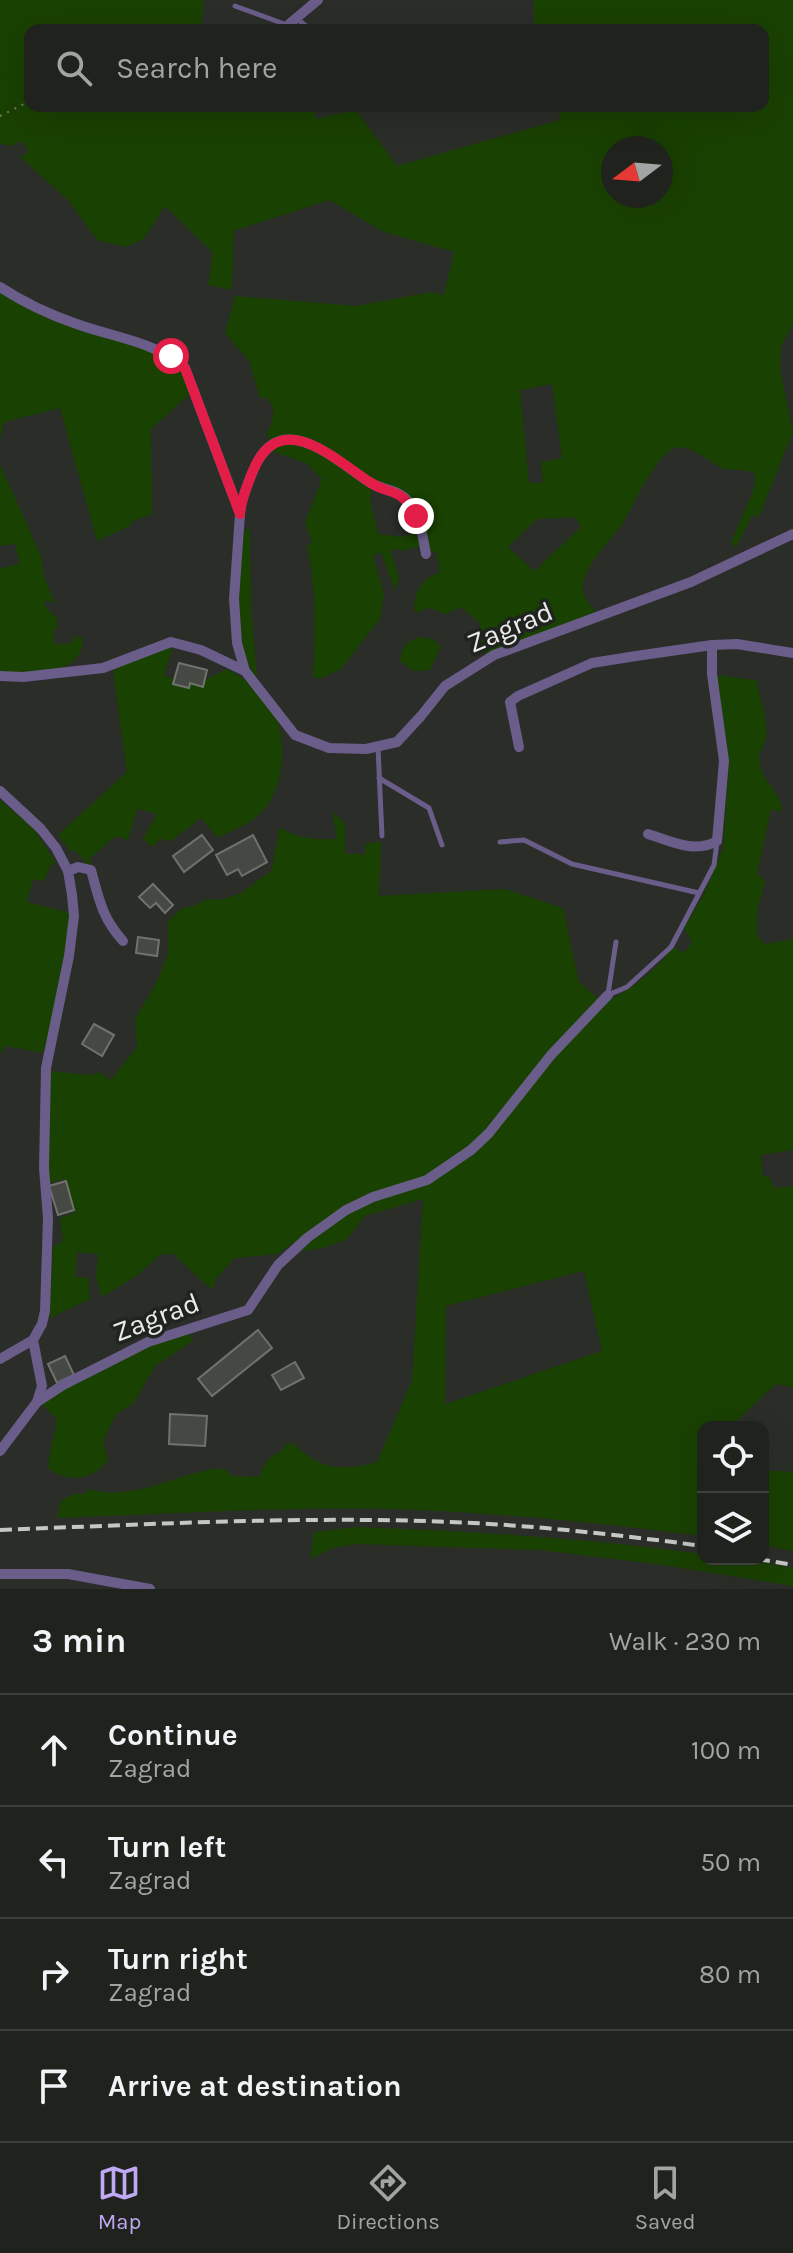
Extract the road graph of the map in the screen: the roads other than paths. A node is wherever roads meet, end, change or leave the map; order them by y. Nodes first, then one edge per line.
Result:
1 (318, 0) edge
2 (235, 6) dead end
3 (290, 24) edge
4 (0, 287) edge
5 (240, 514) junction
6 (793, 534) edge
7 (426, 554) dead end
8 (712, 645) junction
9 (793, 653) edge
10 (245, 671) junction
11 (0, 676) edge
12 (378, 746) junction
13 (519, 747) dead end
14 (379, 778) junction
15 (0, 791) edge
16 (648, 834) dead end
17 (382, 836) dead end
18 (717, 841) junction
19 (500, 842) dead end
20 (442, 845) dead end
21 (68, 871) junction
22 (699, 893) junction
23 (123, 941) dead end
24 (616, 942) dead end
25 (608, 995) junction
26 (33, 1340) junction
27 (0, 1359) edge
28 (37, 1402) junction
29 (0, 1451) edge
30 (0, 1574) edge
31 (150, 1589) edge

1 - 3 street
2 - 3 lane
4 - 5 street, Zagrad
5 - 7 street, Zagrad
5 - 10 street, Zagrad
6 - 12 street, Zagrad
8 - 9 street
8 - 13 street
8 - 18 street
10 - 11 street, Zagrad
10 - 12 street, Zagrad
12 - 14 lane
14 - 17 lane
14 - 20 lane
15 - 21 street
16 - 18 street
18 - 22 lane
19 - 22 lane
21 - 23 street
21 - 26 street
22 - 25 lane
24 - 25 lane
25 - 28 street, Zagrad
26 - 27 street
26 - 28 street
28 - 29 street, Zagrad
30 - 31 street

